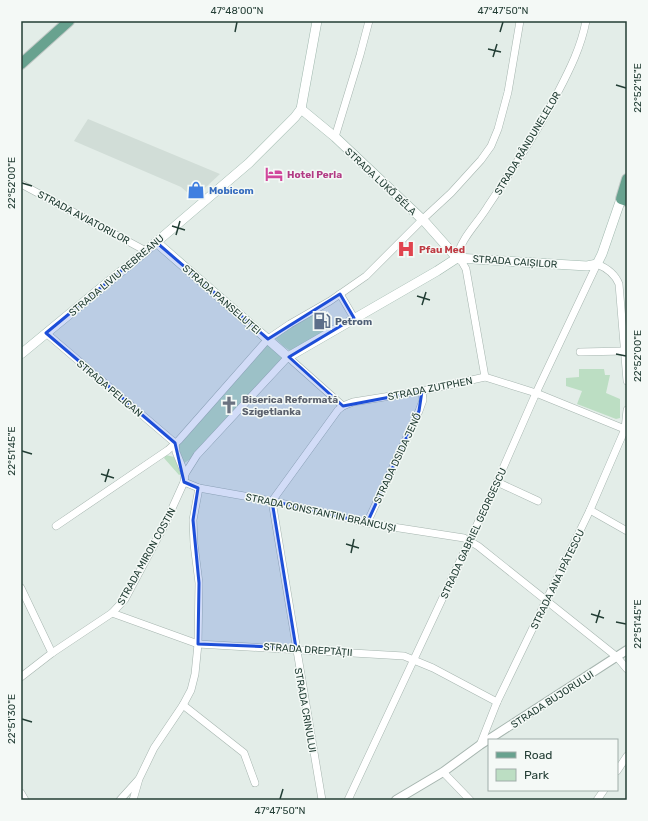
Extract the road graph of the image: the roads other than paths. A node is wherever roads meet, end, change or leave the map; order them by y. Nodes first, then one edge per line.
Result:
1 (69, 21) edge
2 (317, 21) edge
3 (369, 21) edge
4 (520, 21) edge
5 (586, 21) edge
6 (21, 64) edge
7 (301, 108) junction
8 (335, 137) junction
9 (627, 179) edge
10 (21, 184) edge
11 (624, 200) edge
12 (422, 220) junction
13 (156, 242) junction
14 (146, 251) junction
15 (457, 258) junction
16 (597, 264) junction
17 (624, 293) edge
18 (340, 294) junction
19 (354, 318) junction
20 (625, 331) edge
21 (46, 334) junction
22 (268, 339) junction
23 (625, 351) junction
24 (580, 352) dead end
25 (21, 354) edge
26 (288, 357) junction
27 (485, 378) junction
28 (627, 381) edge
29 (422, 391) junction
30 (536, 393) junction
31 (343, 406) junction
32 (627, 410) edge
33 (626, 429) edge
34 (175, 443) junction
35 (185, 474) junction
36 (184, 482) junction
37 (497, 482) junction
38 (198, 488) junction
39 (272, 501) junction
40 (538, 501) dead end
41 (590, 510) junction
42 (367, 524) junction
43 (56, 526) dead end
44 (627, 531) edge
45 (469, 540) junction
46 (21, 588) edge
47 (546, 601) junction
48 (112, 613) junction
49 (198, 644) junction
50 (296, 648) junction
51 (627, 650) edge
52 (52, 653) junction
53 (617, 657) junction
54 (413, 658) junction
55 (627, 669) edge
56 (21, 677) edge
57 (497, 702) junction
58 (183, 705) junction
59 (489, 739) edge
60 (488, 740) edge
61 (480, 745) junction
62 (627, 756) edge
63 (618, 770) edge
64 (443, 772) junction
65 (139, 779) junction
66 (255, 783) dead end
67 (603, 791) edge
68 (21, 793) edge
69 (25, 800) edge
70 (120, 800) edge
71 (133, 800) edge
72 (322, 800) edge
73 (348, 800) edge
74 (396, 800) edge
75 (470, 800) edge
76 (597, 800) edge

1 - 6 main road
2 - 7 main road, STRADA LIVIU REBREANU
3 - 8 street
4 - 12 street
5 - 15 street, STRADA RÂNDUNELELOR
7 - 8 main road, STRADA LÜKŐ BÉLA
7 - 13 main road, STRADA LIVIU REBREANU
8 - 12 main road, STRADA LÜKŐ BÉLA
9 - 11 main road
10 - 14 street, STRADA AVIATORILOR
11 - 16 main road
12 - 15 main road, STRADA LÜKŐ BÉLA
12 - 18 street
13 - 14 main road, STRADA LIVIU REBREANU
13 - 22 main road, STRADA PANSELUȚEI
14 - 21 main road, STRADA LIVIU REBREANU
15 - 16 main road, STRADA CAIȘILOR
15 - 19 main road
15 - 27 street
16 - 17 street
16 - 30 street, STRADA GABRIEL GEORGESCU
17 - 20 street
18 - 19 street
18 - 22 street
19 - 26 main road
20 - 23 street
21 - 25 main road, STRADA LIVIU REBREANU
21 - 34 street, STRADA PELICAN
22 - 26 main road, STRADA PANSELUȚEI
22 - 34 street
23 - 24 street
23 - 28 street
26 - 31 street
26 - 35 street
27 - 29 street, STRADA ZUTPHEN
27 - 30 street, STRADA ZUTPHEN
29 - 31 street, STRADA ZUTPHEN
29 - 42 street, STRADA DSIDA JENŐ
30 - 33 street, STRADA ZUTPHEN
30 - 37 street, STRADA GABRIEL GEORGESCU
31 - 39 street
32 - 33 street, STRADA ANA IPĂTESCU
33 - 41 street, STRADA ANA IPĂTESCU
34 - 35 street
34 - 43 street
35 - 36 street, STRADA MIRON COSTIN
36 - 38 street, STRADA CONSTANTIN BRÂNCUȘI
36 - 48 street, STRADA MIRON COSTIN
37 - 40 street
37 - 45 street, STRADA GABRIEL GEORGESCU
38 - 39 street, STRADA CONSTANTIN BRÂNCUȘI
38 - 49 street
39 - 42 street, STRADA CONSTANTIN BRÂNCUȘI
39 - 50 street, STRADA CRINULUI
41 - 44 street
41 - 47 street, STRADA ANA IPĂTESCU
42 - 45 street, STRADA CONSTANTIN BRÂNCUȘI
45 - 47 street, STRADA CONSTANTIN BRÂNCUȘI
45 - 54 street, STRADA GABRIEL GEORGESCU
46 - 52 street
47 - 53 street, STRADA CONSTANTIN BRÂNCUȘI
47 - 57 street, STRADA ANA IPĂTESCU
48 - 49 street, STRADA DREPTĂȚII
48 - 52 street, STRADA MIRON COSTIN
49 - 50 street, STRADA DREPTĂȚII
49 - 58 street
50 - 54 street, STRADA DREPTĂȚII
50 - 72 street, STRADA CRINULUI
51 - 53 street, STRADA BUJORULUI
52 - 56 street, STRADA MIRON COSTIN
53 - 55 street, STRADA CONSTANTIN BRÂNCUȘI
53 - 59 street, STRADA BUJORULUI
54 - 57 street, STRADA DREPTĂȚII
54 - 73 street, STRADA GABRIEL GEORGESCU
57 - 61 street, STRADA ANA IPĂTESCU
58 - 65 street
58 - 66 street
60 - 61 street, STRADA BUJORULUI
61 - 64 street, STRADA BUJORULUI
62 - 63 street
64 - 74 street, STRADA BUJORULUI
64 - 75 street
65 - 70 street
65 - 71 street
67 - 76 street
68 - 69 street

